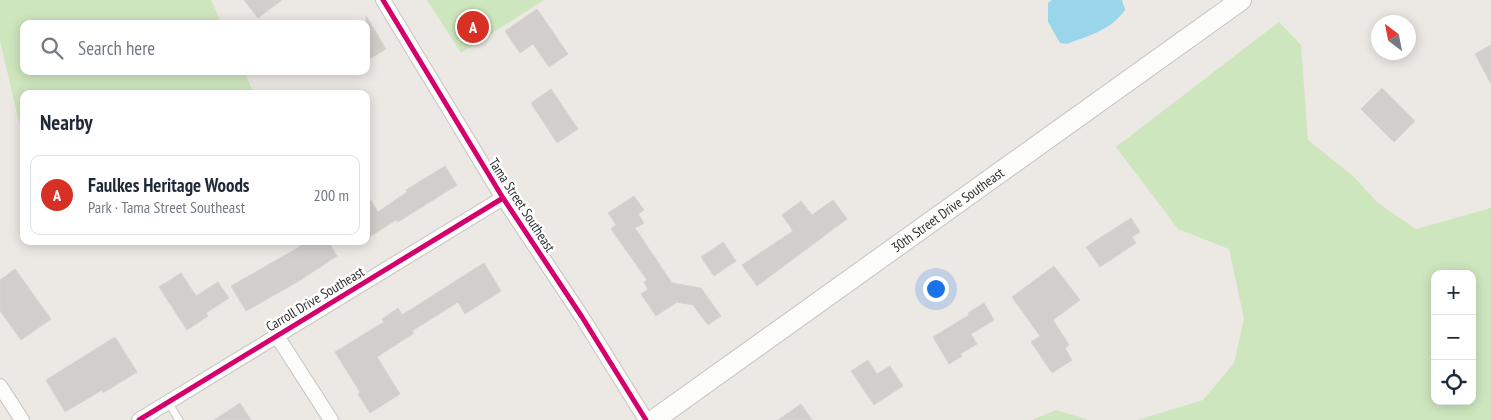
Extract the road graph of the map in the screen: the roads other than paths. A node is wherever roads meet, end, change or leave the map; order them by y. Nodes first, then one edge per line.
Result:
1 (383, 0) edge
2 (1241, 0) edge
3 (503, 198) junction
4 (277, 336) junction
5 (0, 386) edge
6 (168, 402) junction
7 (22, 420) edge
8 (139, 420) edge
9 (179, 420) edge
10 (331, 420) edge
11 (646, 420) edge
12 (654, 420) edge

1 - 3 street, Tama Street Southeast
2 - 12 main road, 30th Street Drive Southeast
3 - 4 street, Carroll Drive Southeast
3 - 11 street, Tama Street Southeast
4 - 6 street, Carroll Drive Southeast
4 - 10 street
5 - 7 street
6 - 8 street, Carroll Drive Southeast
6 - 9 lane

